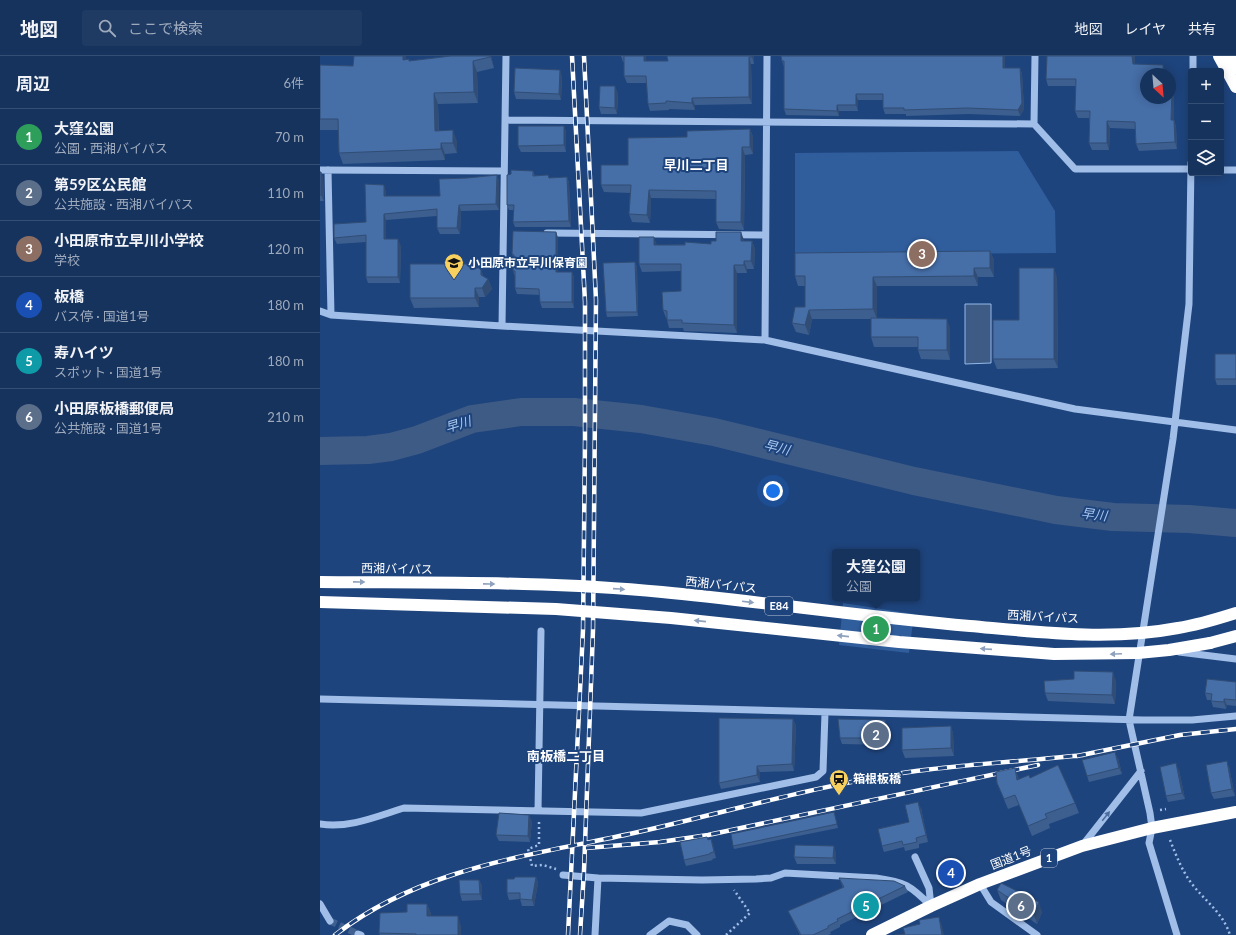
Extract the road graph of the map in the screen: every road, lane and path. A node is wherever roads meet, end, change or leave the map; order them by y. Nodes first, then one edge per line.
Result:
1 (506, 56) edge
2 (767, 56) edge
3 (1035, 56) edge
4 (1193, 56) edge
5 (1219, 56) edge
6 (1230, 56) edge
7 (1193, 68) edge
8 (1236, 68) edge
9 (1236, 87) edge
10 (505, 120) junction
11 (766, 122) junction
12 (1034, 124) junction
13 (1188, 169) edge
14 (324, 170) edge
15 (1224, 170) edge
16 (1236, 170) edge
17 (504, 171) junction
18 (1191, 176) edge
19 (503, 232) junction
20 (511, 233) edge
21 (543, 233) edge
22 (765, 235) junction
23 (320, 311) edge
24 (331, 315) junction
25 (502, 326) junction
26 (765, 340) junction
27 (1175, 422) junction
28 (1236, 430) edge
29 (320, 582) edge
30 (320, 602) edge
31 (1236, 613) edge
32 (541, 631) dead end
33 (1236, 636) edge
34 (1210, 643) junction
35 (1236, 644) edge
36 (1141, 648) junction
37 (1236, 659) edge
38 (320, 699) edge
39 (539, 705) junction
40 (825, 713) junction
41 (1236, 716) edge
42 (1130, 720) junction
43 (1141, 771) junction
44 (837, 774) dead end
45 (834, 778) dead end
46 (538, 811) junction
47 (1236, 812) edge
48 (320, 824) edge
49 (1152, 828) junction
50 (1170, 840) dead end
51 (1082, 846) junction
52 (915, 858) dead end
53 (564, 876) joint
54 (598, 878) junction
55 (726, 880) junction
56 (980, 884) junction
57 (320, 904) edge
58 (931, 906) junction
59 (330, 921) tunnel mouth
60 (890, 930) edge
61 (595, 935) edge
62 (650, 935) edge
63 (696, 935) edge
64 (726, 935) edge
65 (872, 935) edge
66 (1037, 935) edge
67 (1177, 935) edge
68 (1230, 935) edge

1 - 10 street
2 - 11 street
3 - 12 street
4 - 7 street
5 - 9 highway
6 - 8 highway
10 - 11 street
10 - 17 street
11 - 12 street
11 - 22 street
12 - 13 street
14 - 17 street
14 - 24 street
15 - 16 street
17 - 19 street
18 - 27 street
19 - 20 street
19 - 25 street
21 - 22 street
22 - 26 street
23 - 24 street
24 - 25 street
25 - 26 street
26 - 27 street
27 - 28 street
27 - 36 street
29 -> 31 highway, 西湘バイパス / E84, bridge
34 -> 30 highway, E84, bridge
32 - 39 street
33 - 34 highway, E84
34 - 35 highway
36 - 37 street
36 - 42 street
38 - 39 street
39 - 40 street
39 - 46 street
40 - 42 street
40 - 46 street
41 - 42 street
42 - 43 street
43 - 49 street
51 -> 43 street
44 - 45 path
46 - 48 street
46 - 53 path
47 - 49 highway, 国道1号 / 1
49 - 51 highway, 国道1号 / 1
49 - 67 street
50 - 68 path
51 - 56 highway, 国道1号 / 1
52 - 58 street
53 - 54 street
54 - 55 street
54 - 61 street
55 - 58 street
55 - 64 path
56 - 58 highway, 国道1号 / 1
56 - 66 street
57 - 59 street
58 - 60 highway, 国道1号 / 1
60 - 65 highway, 国道1号 / 1
62 - 63 street

